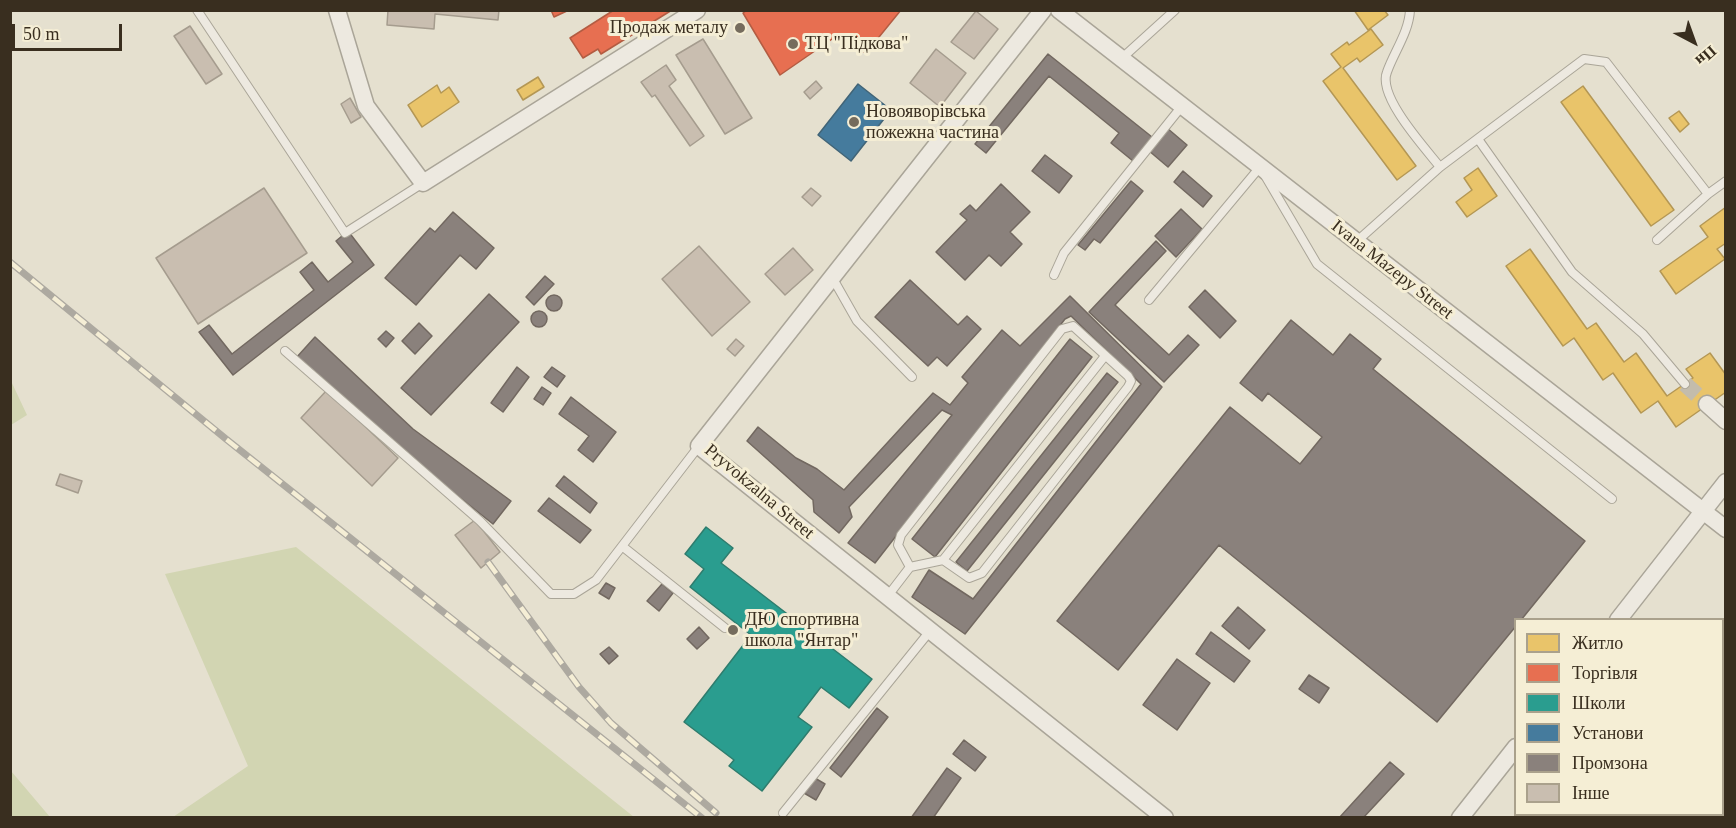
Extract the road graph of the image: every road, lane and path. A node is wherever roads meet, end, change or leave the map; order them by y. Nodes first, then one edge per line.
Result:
1 (196, 10) edge
2 (337, 10) edge
3 (697, 10) edge
4 (1042, 10) edge
5 (1059, 10) edge
6 (1175, 10) edge
7 (1410, 10) edge
8 (1121, 59) junction
9 (1182, 106) junction
10 (1478, 139) junction
11 (1260, 167) junction
12 (1440, 167) junction
13 (1725, 181) edge
14 (423, 183) junction
15 (1708, 194) junction
16 (1657, 240) dead end
17 (1356, 242) junction
18 (1054, 275) dead end
19 (832, 277) junction
20 (1149, 300) dead end
21 (285, 351) dead end
22 (1105, 356) junction
23 (912, 377) dead end
24 (1685, 384) tunnel mouth
25 (1707, 404) tunnel mouth
26 (1725, 421) edge
27 (699, 446) junction
28 (1725, 482) edge
29 (1612, 499) dead end
30 (1704, 512) junction
31 (1725, 529) edge
32 (622, 546) junction
33 (943, 560) junction
34 (910, 567) junction
35 (887, 597) junction
36 (1620, 618) edge
37 (726, 628) dead end
38 (930, 631) junction
39 (1514, 748) edge
40 (783, 813) dead end
41 (1165, 818) edge
42 (1460, 818) edge

1 - 14 lane
2 - 14 street
3 - 14 street
4 - 19 street, Pryvokzalna Street
5 - 8 street, Ivana Mazepy Street
6 - 8 lane
7 - 12 lane
8 - 9 street, Ivana Mazepy Street
9 - 11 street, Ivana Mazepy Street
9 - 18 lane
10 - 12 lane
10 - 15 lane
10 - 24 lane
11 - 17 street, Ivana Mazepy Street
11 - 20 lane
11 - 29 lane
12 - 17 lane
13 - 15 lane
15 - 16 lane
17 - 30 street, Ivana Mazepy Street
19 - 23 lane
19 - 27 street, Pryvokzalna Street
21 - 32 lane
22 - 33 lane
22 - 33 lane
22 - 34 lane
25 - 26 street
27 - 32 lane
27 - 35 street, Pryvokzalna Street
28 - 30 street
30 - 31 street, Ivana Mazepy Street
30 - 36 street
32 - 37 lane
33 - 34 lane
34 - 35 lane
35 - 38 street, Pryvokzalna Street
38 - 40 lane
38 - 41 street, Pryvokzalna Street
39 - 42 street

